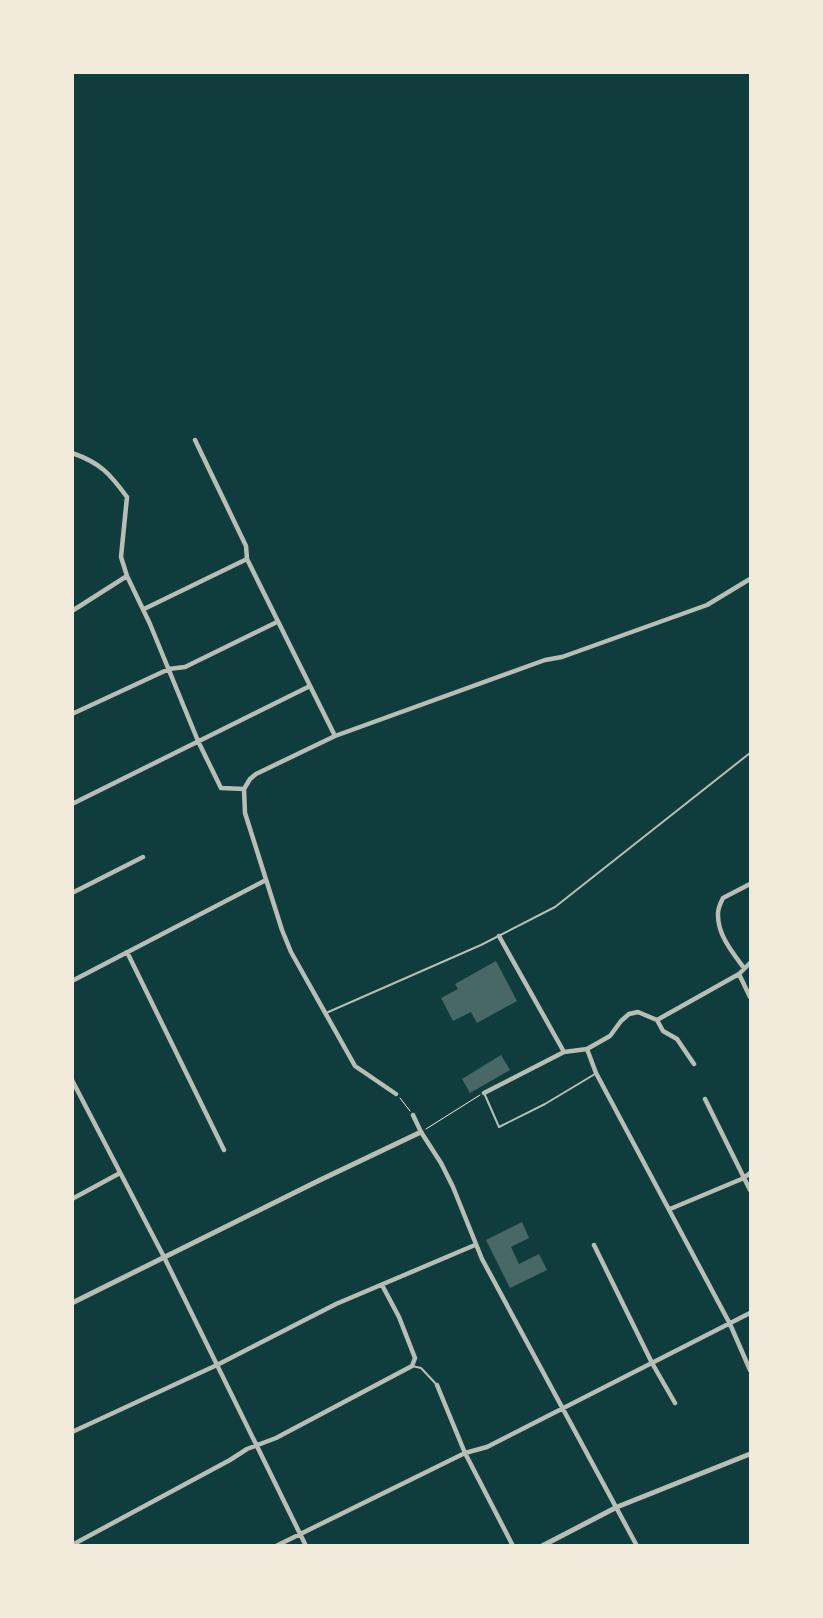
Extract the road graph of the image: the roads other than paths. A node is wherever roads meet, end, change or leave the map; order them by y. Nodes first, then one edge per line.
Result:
1 (195, 440) dead end
2 (72, 453) edge
3 (248, 559) junction
4 (128, 576) junction
5 (750, 579) edge
6 (144, 609) junction
7 (72, 610) edge
8 (277, 622) junction
9 (169, 669) junction
10 (310, 686) junction
11 (72, 714) edge
12 (335, 736) junction
13 (198, 741) junction
14 (750, 753) edge
15 (244, 789) junction
16 (72, 804) edge
17 (143, 857) dead end
18 (266, 880) junction
19 (750, 884) edge
20 (72, 893) edge
21 (499, 936) junction
22 (126, 952) junction
23 (750, 963) edge
24 (744, 968) junction
25 (739, 974) junction
26 (72, 981) edge
27 (750, 997) edge
28 (326, 1013) junction
29 (657, 1020) junction
30 (587, 1049) junction
31 (564, 1052) junction
32 (694, 1064) dead end
33 (596, 1073) junction
34 (73, 1083) edge
35 (484, 1093) joint
36 (396, 1094) road end
37 (705, 1100) dead end
38 (413, 1116) road end
39 (421, 1132) junction
40 (224, 1150) dead end
41 (120, 1173) junction
42 (750, 1173) edge
43 (744, 1178) junction
44 (750, 1190) edge
45 (72, 1198) edge
46 (670, 1209) junction
47 (475, 1245) junction
48 (594, 1245) dead end
49 (164, 1257) junction
50 (382, 1285) junction
51 (72, 1303) edge
52 (750, 1313) edge
53 (730, 1324) junction
54 (652, 1363) junction
55 (217, 1365) junction
56 (412, 1366) junction
57 (750, 1370) edge
58 (437, 1386) joint
59 (676, 1403) dead end
60 (564, 1409) junction
61 (72, 1432) edge
62 (257, 1444) junction
63 (465, 1453) junction
64 (750, 1454) edge
65 (617, 1506) junction
66 (300, 1534) junction
67 (72, 1546) edge
68 (276, 1546) edge
69 (306, 1546) edge
70 (513, 1546) edge
71 (542, 1546) edge
72 (637, 1546) edge

1 - 3 street
2 - 4 street
3 - 6 street
3 - 8 street
4 - 6 street
4 - 7 street
5 - 12 street
6 - 9 street
8 - 9 street
8 - 10 street
9 - 11 street
9 - 13 street
10 - 12 street
10 - 13 street
12 - 15 street
13 - 15 street
13 - 16 street
14 - 21 lane
15 - 18 street
17 - 20 street
18 - 22 street
18 - 28 street
19 - 24 street
21 - 28 lane
21 - 31 street
22 - 26 street
22 - 40 street
23 - 24 street
24 - 25 street
25 - 27 street
25 - 29 street
28 - 36 street
29 - 30 street
29 - 32 street
30 - 31 street
30 - 33 street
31 - 35 street
33 - 35 lane
33 - 46 street
34 - 41 street
37 - 43 street
38 - 39 street
39 - 47 street
39 - 49 street
41 - 45 street
41 - 49 street
42 - 43 street
43 - 44 street
43 - 46 street
46 - 53 street
47 - 50 street
47 - 60 street
48 - 54 street
49 - 51 street
49 - 55 street
50 - 55 street
50 - 56 street
52 - 53 street
53 - 54 street
53 - 57 street
54 - 59 street
54 - 60 street
55 - 61 street
55 - 62 street
56 - 58 lane
56 - 62 street
58 - 63 street
60 - 63 street
60 - 65 street
62 - 66 street
62 - 67 street
63 - 66 street
63 - 70 street
64 - 65 street
65 - 71 street
65 - 72 street
66 - 68 street
66 - 69 street

